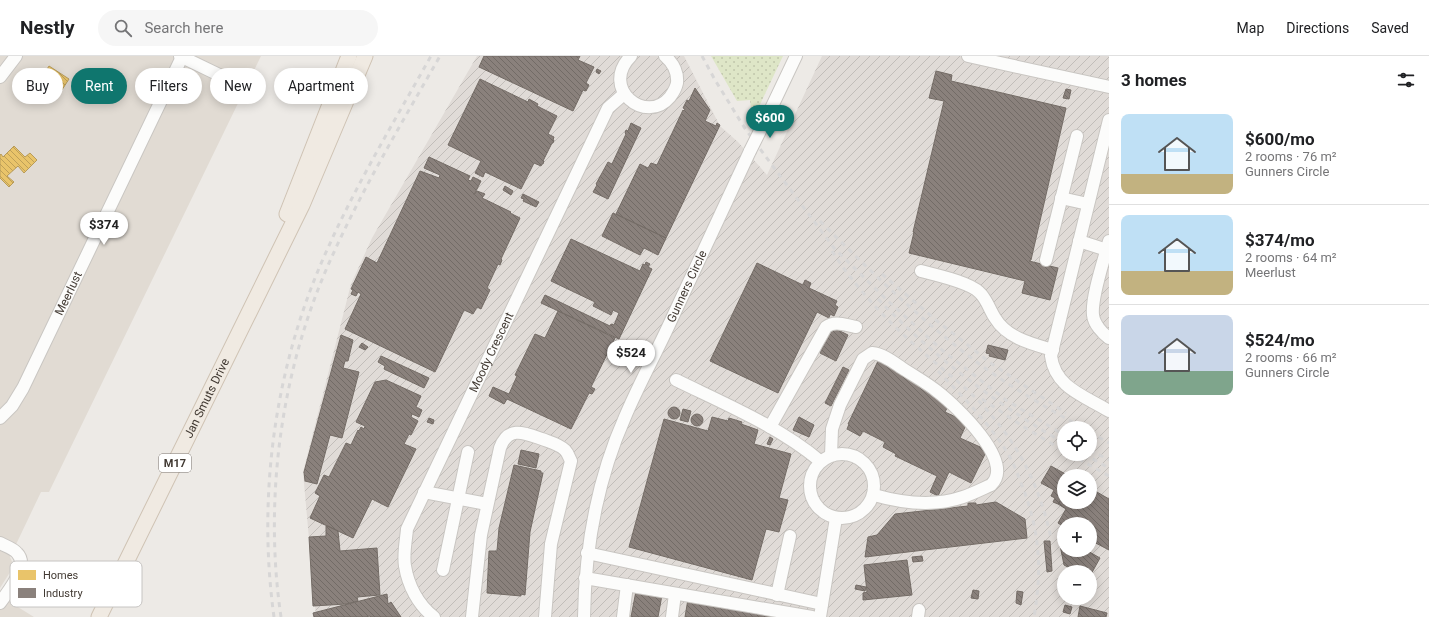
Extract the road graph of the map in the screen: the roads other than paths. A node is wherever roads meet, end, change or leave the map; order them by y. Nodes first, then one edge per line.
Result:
1 (16, 56) edge
2 (349, 56) edge
3 (366, 56) edge
4 (632, 56) edge
5 (666, 56) edge
6 (796, 56) edge
7 (968, 56) edge
8 (181, 57) edge
9 (210, 71) edge
10 (0, 77) edge
11 (1109, 87) edge
12 (624, 94) junction
13 (1109, 120) edge
14 (1077, 136) dead end
15 (1104, 161) edge
16 (1062, 198) junction
17 (1088, 204) junction
18 (1079, 241) junction
19 (1108, 246) edge
20 (1046, 260) dead end
21 (921, 271) dead end
22 (251, 308) junction
23 (856, 327) dead end
24 (1109, 338) edge
25 (1053, 350) junction
26 (676, 380) dead end
27 (1109, 411) edge
28 (0, 418) edge
29 (770, 427) junction
30 (468, 452) dead end
31 (826, 458) junction
32 (424, 492) junction
33 (874, 495) junction
34 (458, 499) junction
35 (487, 504) junction
36 (836, 518) junction
37 (790, 536) dead end
38 (0, 543) edge
39 (587, 553) junction
40 (21, 561) edge
41 (128, 561) edge
42 (443, 570) dead end
43 (585, 578) junction
44 (626, 585) junction
45 (10, 588) edge
46 (675, 594) junction
47 (777, 595) junction
48 (0, 603) edge
49 (822, 604) junction
50 (104, 607) edge
51 (99, 617) edge
52 (434, 617) edge
53 (472, 617) edge
54 (545, 617) edge
55 (584, 617) edge
56 (623, 617) edge
57 (672, 617) edge
58 (812, 617) edge
59 (820, 617) edge

1 - 10 street
2 - 22 main road, Jan Smuts Drive / M17
3 - 22 main road, Jan Smuts Drive / M17
4 - 12 street
5 - 12 street
6 - 39 street, Gunners Circle, bridge
7 - 11 street
8 - 9 street
8 - 28 street, Meerlust
12 - 32 street, Moody Crescent
13 - 15 street
14 - 16 street
15 - 17 street
16 - 17 street
16 - 20 street
17 - 18 street
18 - 19 street
18 - 25 street
19 - 24 street
21 - 25 street
22 - 41 main road, Jan Smuts Drive / M17
23 - 29 street
25 - 27 street
26 - 29 street
29 - 31 street
30 - 34 street
31 - 33 street
31 - 33 street
31 - 36 street
32 - 34 street
32 - 52 street, Moody Crescent
33 - 36 street
34 - 35 street
34 - 42 street
35 - 53 street
35 - 54 street
36 - 49 street
37 - 47 street
38 - 40 street
39 - 43 street, Gunners Circle
39 - 47 street
43 - 44 street
43 - 55 street, Gunners Circle
44 - 46 street
44 - 56 street
45 - 48 street
46 - 57 street
46 - 58 street
47 - 49 street
49 - 59 street
50 - 51 main road, Jan Smuts Drive / M17

